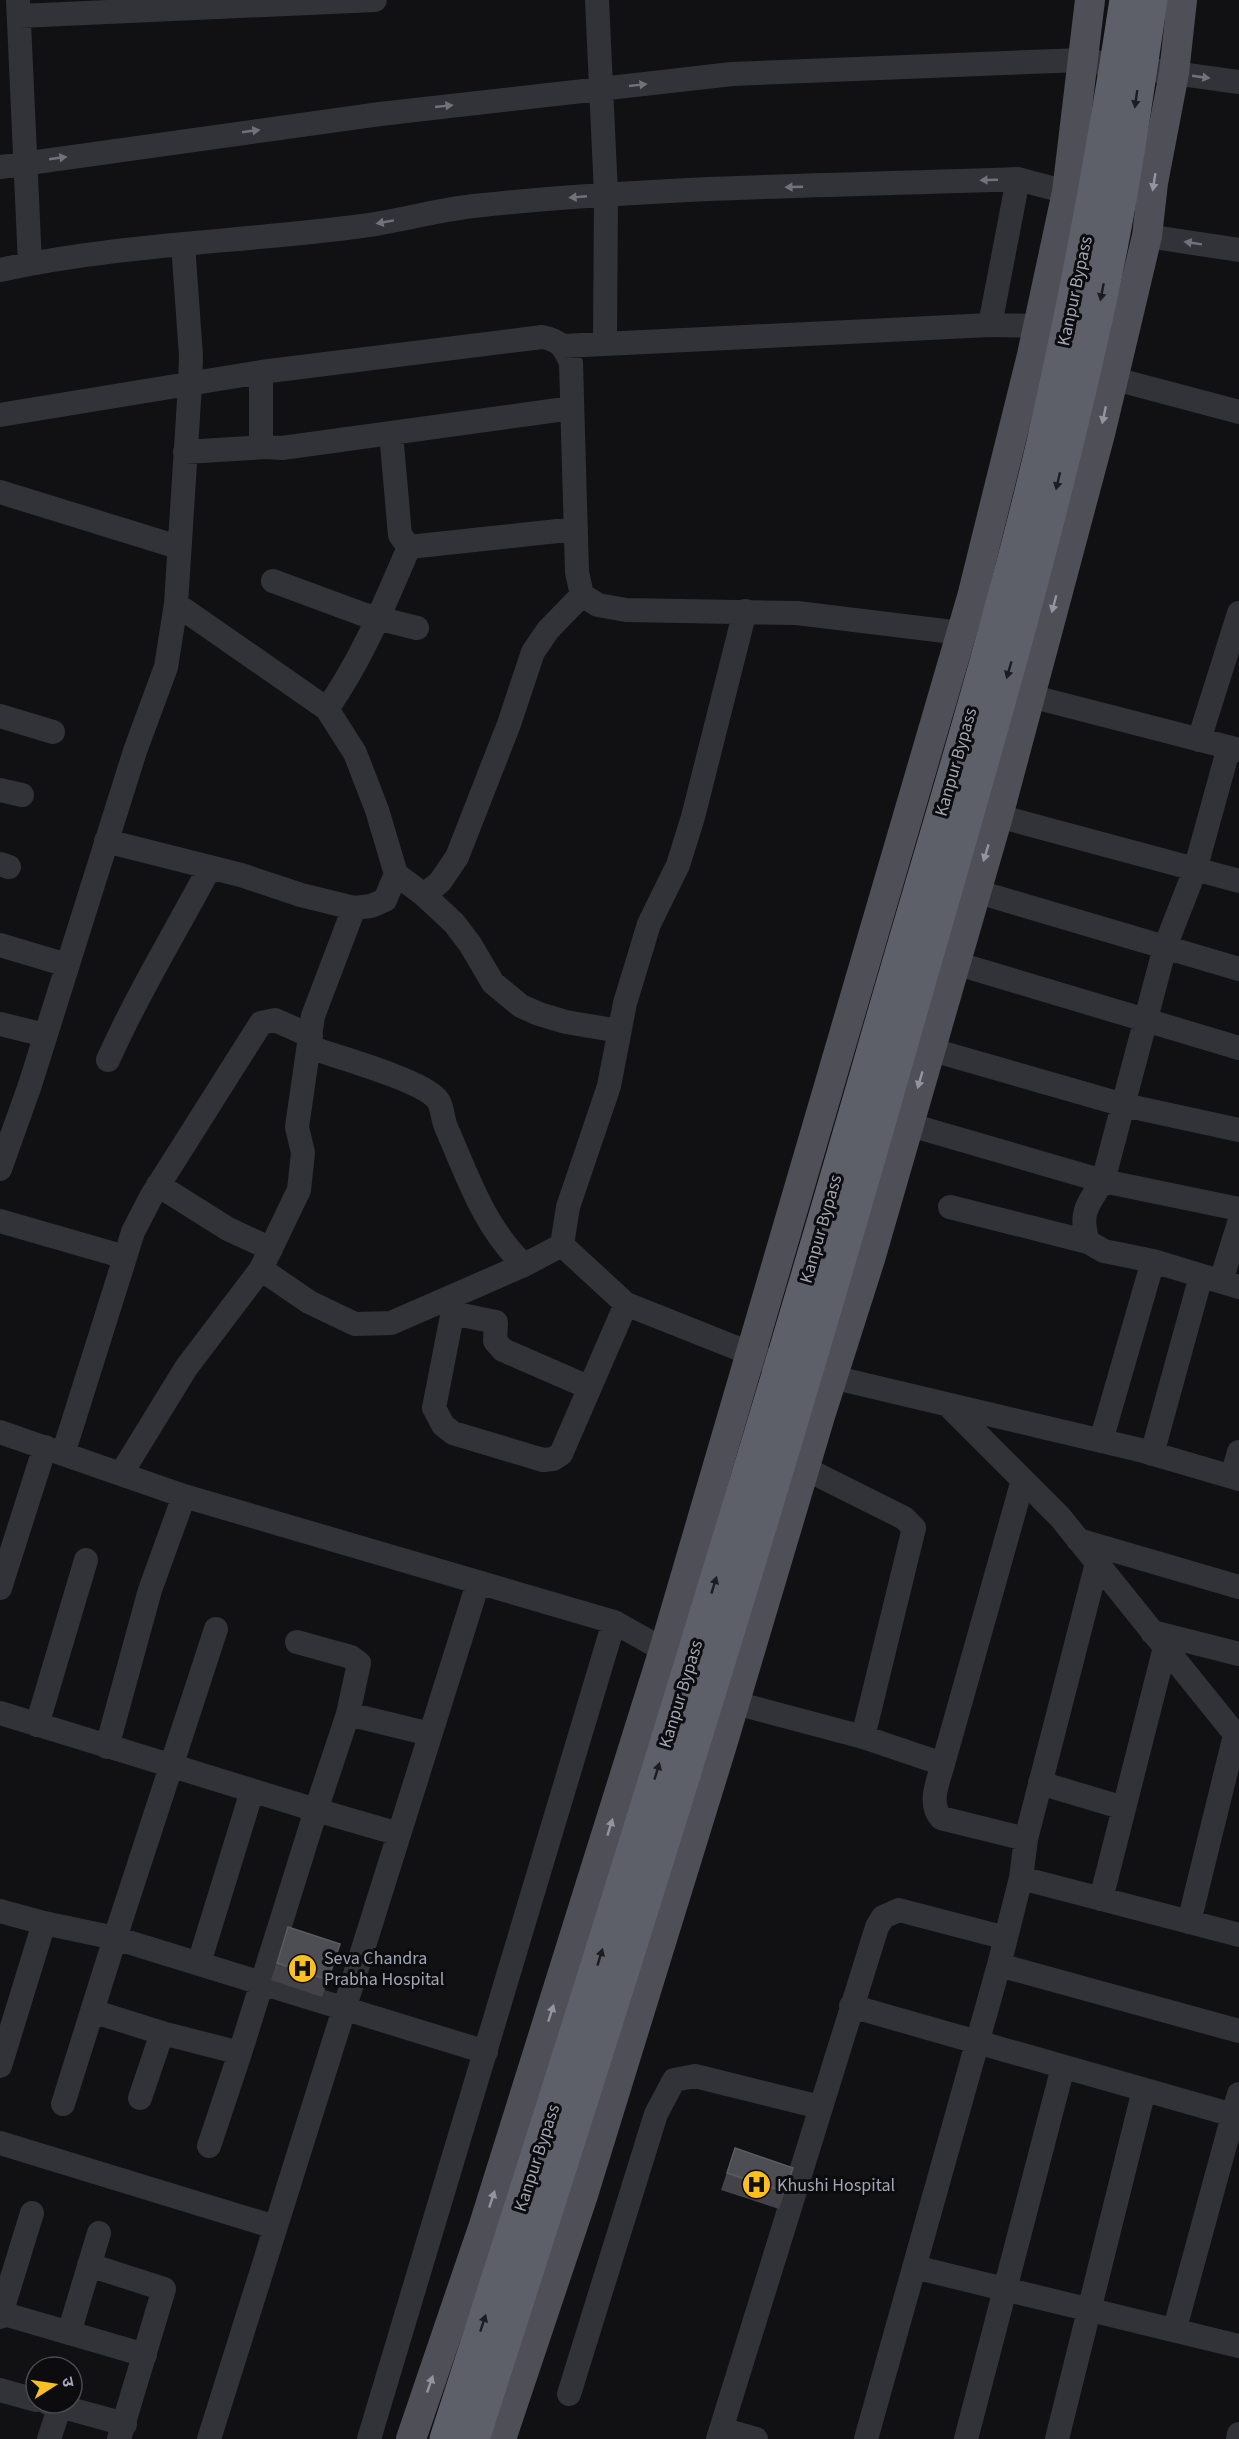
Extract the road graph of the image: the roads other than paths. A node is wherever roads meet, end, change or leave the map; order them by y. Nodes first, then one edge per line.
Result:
1 (375, 0) edge
2 (597, 0) edge
3 (1090, 0) edge
4 (1126, 0) edge
5 (1150, 0) edge
6 (1182, 0) edge
7 (311, 2) edge
8 (167, 5) edge
9 (18, 8) edge
10 (1081, 60) junction
11 (1174, 73) junction
12 (1239, 82) edge
13 (601, 89) junction
14 (25, 162) junction
15 (0, 168) edge
16 (1018, 179) junction
17 (1067, 192) junction
18 (606, 194) junction
19 (1147, 236) junction
20 (183, 244) junction
21 (1239, 250) edge
22 (30, 264) junction
23 (0, 270) edge
24 (990, 325) junction
25 (1038, 326) junction
26 (605, 343) junction
27 (563, 346) junction
28 (261, 372) junction
29 (1112, 378) junction
30 (190, 385) junction
31 (572, 408) junction
32 (1239, 411) edge
33 (0, 415) edge
34 (391, 433) junction
35 (266, 447) junction
36 (185, 452) junction
37 (0, 492) edge
38 (576, 529) junction
39 (178, 547) junction
40 (409, 547) junction
41 (273, 581) dead end
42 (582, 596) junction
43 (176, 604) junction
44 (745, 611) junction
45 (1239, 613) edge
46 (379, 619) junction
47 (417, 628) dead end
48 (961, 633) junction
49 (1030, 696) junction
50 (327, 710) junction
51 (0, 716) edge
52 (54, 732) dead end
53 (1199, 740) junction
54 (1234, 748) edge
55 (998, 816) junction
56 (106, 841) junction
57 (210, 867) junction
58 (1196, 870) junction
59 (396, 874) junction
60 (1239, 881) edge
61 (975, 891) junction
62 (424, 895) junction
63 (354, 908) junction
64 (0, 945) edge
65 (1165, 947) junction
66 (955, 963) junction
67 (67, 965) junction
68 (1239, 969) edge
69 (1145, 1021) junction
70 (0, 1024) edge
71 (619, 1031) junction
72 (45, 1035) junction
73 (310, 1041) junction
74 (929, 1048) junction
75 (1239, 1048) edge
76 (108, 1060) dead end
77 (11, 1104) edge
78 (1124, 1105) junction
79 (907, 1124) junction
80 (1239, 1130) edge
81 (0, 1169) edge
82 (1103, 1181) junction
83 (158, 1185) junction
84 (950, 1207) dead end
85 (1239, 1209) edge
86 (0, 1221) edge
87 (1239, 1223) edge
88 (1088, 1242) junction
89 (562, 1245) junction
90 (125, 1257) junction
91 (266, 1259) junction
92 (1153, 1261) junction
93 (524, 1265) junction
94 (1220, 1281) edge
95 (454, 1304) junction
96 (626, 1304) junction
97 (750, 1355) junction
98 (832, 1377) junction
99 (588, 1387) junction
100 (948, 1405) junction
101 (0, 1432) edge
102 (1101, 1441) junction
103 (54, 1451) junction
104 (1239, 1452) edge
105 (1152, 1454) junction
106 (804, 1468) junction
107 (122, 1474) junction
108 (1235, 1478) edge
109 (1023, 1480) junction
110 (184, 1496) junction
111 (1078, 1540) junction
112 (86, 1560) dead end
113 (1097, 1563) junction
114 (478, 1583) junction
115 (1239, 1587) edge
116 (0, 1588) edge
117 (614, 1622) junction
118 (216, 1629) dead end
119 (1158, 1639) junction
120 (297, 1642) dead end
121 (664, 1650) junction
122 (1239, 1654) edge
123 (735, 1703) junction
124 (0, 1713) edge
125 (348, 1714) junction
126 (37, 1725) junction
127 (430, 1734) junction
128 (1238, 1736) edge
129 (863, 1737) junction
130 (107, 1747) junction
131 (943, 1764) junction
132 (170, 1767) junction
133 (1040, 1784) junction
134 (252, 1791) junction
135 (1124, 1808) junction
136 (316, 1810) junction
137 (399, 1834) junction
138 (1026, 1839) junction
139 (1021, 1878) junction
140 (1101, 1899) junction
141 (0, 1911) edge
142 (1190, 1922) junction
143 (44, 1923) junction
144 (1239, 1935) edge
145 (115, 1938) junction
146 (1006, 1938) junction
147 (199, 1963) junction
148 (999, 1965) junction
149 (262, 1984) junction
150 (851, 2006) junction
151 (344, 2010) junction
152 (92, 2011) junction
153 (1239, 2031) edge
154 (162, 2033) junction
155 (975, 2043) junction
156 (486, 2052) junction
157 (240, 2053) junction
158 (0, 2066) edge
159 (1063, 2067) junction
160 (1144, 2090) junction
161 (140, 2098) dead end
162 (63, 2104) dead end
163 (1236, 2104) edge
164 (820, 2107) junction
165 (0, 2143) edge
166 (209, 2146) dead end
167 (32, 2213) dead end
168 (275, 2228) junction
169 (99, 2233) dead end
170 (89, 2265) junction
171 (914, 2267) junction
172 (1005, 2289) junction
173 (1091, 2309) junction
174 (1, 2315) edge
175 (1175, 2328) junction
176 (69, 2333) junction
177 (1239, 2346) edge
178 (145, 2355) junction
179 (0, 2390) edge
180 (569, 2394) dead end
181 (24, 2397) edge
182 (53, 2415) edge
183 (79, 2415) edge
184 (122, 2432) edge
185 (719, 2434) edge
186 (1239, 2434) edge
187 (49, 2439) edge
188 (209, 2439) edge
189 (369, 2439) edge
190 (411, 2439) edge
191 (446, 2439) edge
192 (473, 2439) edge
193 (501, 2439) edge
194 (756, 2439) edge
195 (866, 2439) edge
196 (966, 2439) edge
197 (1057, 2439) edge
198 (1238, 2439) edge

1 - 7 street
2 - 13 street
3 - 10 main road
191 -> 4 highway, Kanpur Bypass, bridge
5 -> 192 highway, Kanpur Bypass, bridge
6 - 11 main road
7 - 8 street
8 - 9 street
9 - 14 street
10 - 11 street
13 -> 10 street
10 - 17 main road
11 -> 12 street
11 -> 19 main road
14 -> 13 street
13 - 18 street
14 - 15 street
14 - 22 street
16 - 17 street
16 -> 18 street
16 - 24 street
17 - 25 main road
18 -> 20 street
18 - 26 street
21 -> 19 street
19 - 29 main road
20 - 22 street
20 - 30 street
22 - 23 street
24 - 25 street
24 - 26 street
25 - 48 main road
26 - 27 street
27 - 28 street
27 - 31 street
28 - 30 street
28 - 35 street
29 - 32 street
29 -> 49 main road
30 - 33 street
30 - 36 street
31 - 34 street
31 - 38 street
34 - 35 street
34 - 40 street
35 - 36 street
36 - 39 street
37 - 39 street
38 - 40 street
38 - 42 street
39 - 43 street
40 - 46 street
41 - 46 street
42 - 44 street
42 - 62 street
43 - 50 street
43 - 56 street
44 - 48 street
44 - 71 street
45 - 53 street
46 - 47 street
46 - 50 street
48 - 97 main road
49 - 53 street
49 - 55 main road
50 - 59 street
51 - 52 street
53 - 54 street
54 - 58 street
55 - 58 street
55 -> 61 main road
56 - 57 street
56 - 67 street
57 - 63 street
57 - 76 street
58 - 60 street
58 - 65 street
59 - 62 street
59 - 63 street
61 - 65 street
61 - 66 main road
62 - 71 street
63 - 73 street
64 - 67 street
65 - 68 street
65 - 69 street
66 - 69 street
66 - 74 main road
67 - 72 street
69 - 75 street
69 - 78 street
70 - 72 street
71 - 89 street
72 - 77 street
73 - 83 street
73 - 91 street
73 - 93 street
74 - 78 street
74 -> 79 main road
77 - 81 street
78 - 80 street
78 - 82 street
79 - 82 street
79 - 98 main road
82 - 85 street
82 - 88 street
83 - 90 street
83 - 91 street
84 - 88 street
86 - 90 street
87 - 94 street
88 - 92 street
89 - 93 street
89 - 96 street
90 - 103 street
91 - 95 street
91 - 107 street
92 - 94 street
92 - 102 street
93 - 95 street
94 - 105 street
95 - 99 street
95 - 99 street
96 - 97 street
96 - 99 street
97 - 98 street
97 - 121 main road
98 - 100 street
98 - 106 main road
100 - 102 street
100 - 109 street
101 - 103 street
102 - 105 street
103 - 107 street
103 - 116 street
104 - 108 street
105 - 108 street
106 - 123 main road
106 - 129 street
107 - 110 street
109 - 111 street
109 - 131 street
110 - 114 street
110 - 130 street
111 - 113 street
111 - 115 street
112 - 126 street
113 - 119 street
113 - 133 street
114 - 117 street
114 - 127 street
117 - 121 street
117 - 156 street
118 - 132 street
119 - 122 street
119 - 128 street
119 - 135 street
120 - 125 street
190 -> 121 main road
123 - 129 street
123 - 193 main road
124 - 126 street
125 - 127 street
125 - 136 street
126 - 130 street
127 - 137 street
128 - 142 street
129 - 131 street
130 - 132 street
131 - 138 street
132 - 134 street
132 - 145 street
133 - 135 street
133 - 138 street
134 - 136 street
134 - 147 street
135 - 140 street
136 - 137 street
136 - 149 street
137 - 151 street
138 - 139 street
139 - 140 street
139 - 146 street
140 - 142 street
141 - 143 street
142 - 144 street
143 - 145 street
143 - 158 street
145 - 147 street
145 - 152 street
146 - 148 street
146 - 150 street
147 - 149 street
148 - 153 street
148 - 155 street
149 - 151 street
149 - 157 street
150 - 155 street
150 - 164 street
151 - 156 street
151 - 168 street
152 - 154 street
152 - 162 street
154 - 157 street
154 - 161 street
155 - 159 street
155 - 171 street
156 - 189 street
157 - 166 street
159 - 160 street
159 - 172 street
160 - 163 street
160 - 173 street
163 - 175 street
164 - 180 street
164 - 185 street
165 - 168 street
167 - 174 street
168 - 188 street
169 - 170 street
170 - 176 street
170 - 178 street
171 - 172 street
171 - 195 street
172 - 173 street
172 - 196 street
173 - 175 street
173 - 197 street
174 - 176 street
175 - 177 street
176 - 178 street
178 - 184 street
179 - 181 street
182 - 187 street
183 - 184 street
185 - 194 street
186 - 198 street

